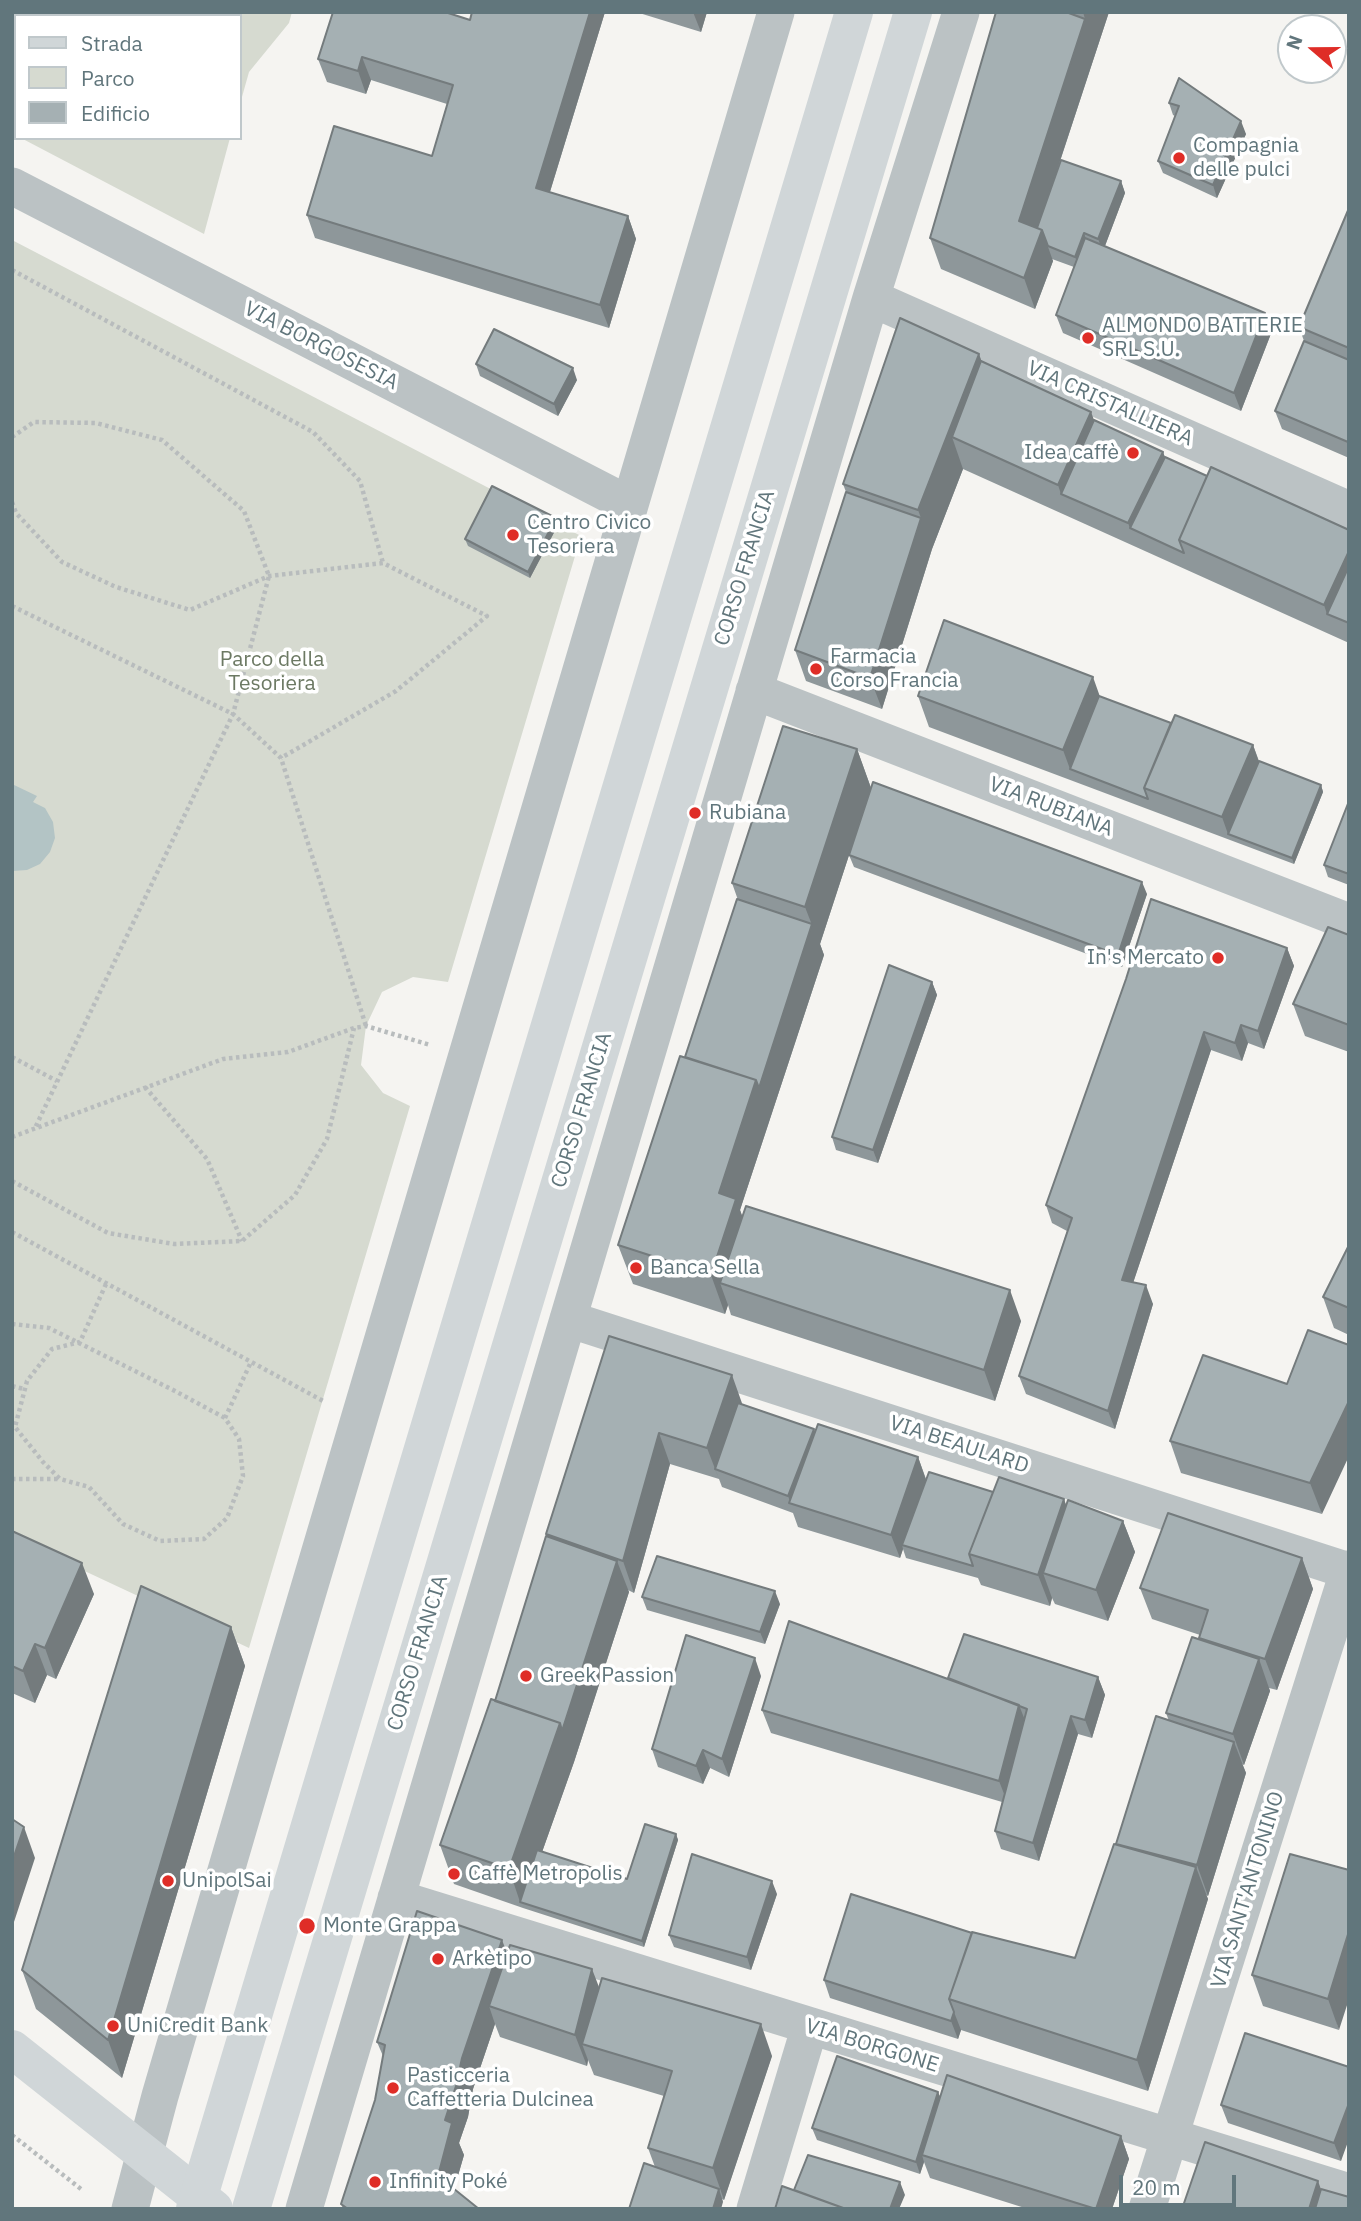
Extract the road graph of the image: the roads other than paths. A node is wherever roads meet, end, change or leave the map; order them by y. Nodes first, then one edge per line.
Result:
1 (776, 12) edge
2 (854, 12) edge
3 (913, 12) edge
4 (961, 12) edge
5 (12, 186) edge
6 (871, 298) junction
7 (630, 505) junction
8 (1349, 510) edge
9 (754, 691) junction
10 (1349, 922) edge
11 (568, 1319) junction
12 (1348, 1570) edge
13 (396, 1898) junction
14 (810, 2026) junction
15 (12, 2049) edge
16 (1170, 2138) junction
17 (144, 2154) junction
18 (1349, 2192) edge
19 (202, 2205) edge
20 (130, 2209) edge
21 (251, 2209) edge
22 (304, 2209) edge
23 (755, 2209) edge
24 (1147, 2209) edge

1 - 7 street
2 - 19 main road
3 - 21 main road, CORSO FRANCIA
4 - 6 street, CORSO FRANCIA
5 - 7 street, VIA BORGOSESIA
6 - 8 street, VIA CRISTALLIERA
6 - 9 street, CORSO FRANCIA
7 - 17 street
9 - 10 street, VIA RUBIANA
9 - 11 street, CORSO FRANCIA
11 - 12 street, VIA BEAULARD
11 - 13 street, CORSO FRANCIA
12 - 16 street, VIA SANT'ANTONINO
13 - 14 street, VIA BORGONE
13 - 22 street, CORSO FRANCIA
14 - 16 street, VIA BORGONE
14 - 23 street
15 - 17 main road
16 - 18 street, VIA BORGONE
16 - 24 street, VIA SANT'ANTONINO
17 - 19 main road
17 - 20 street

